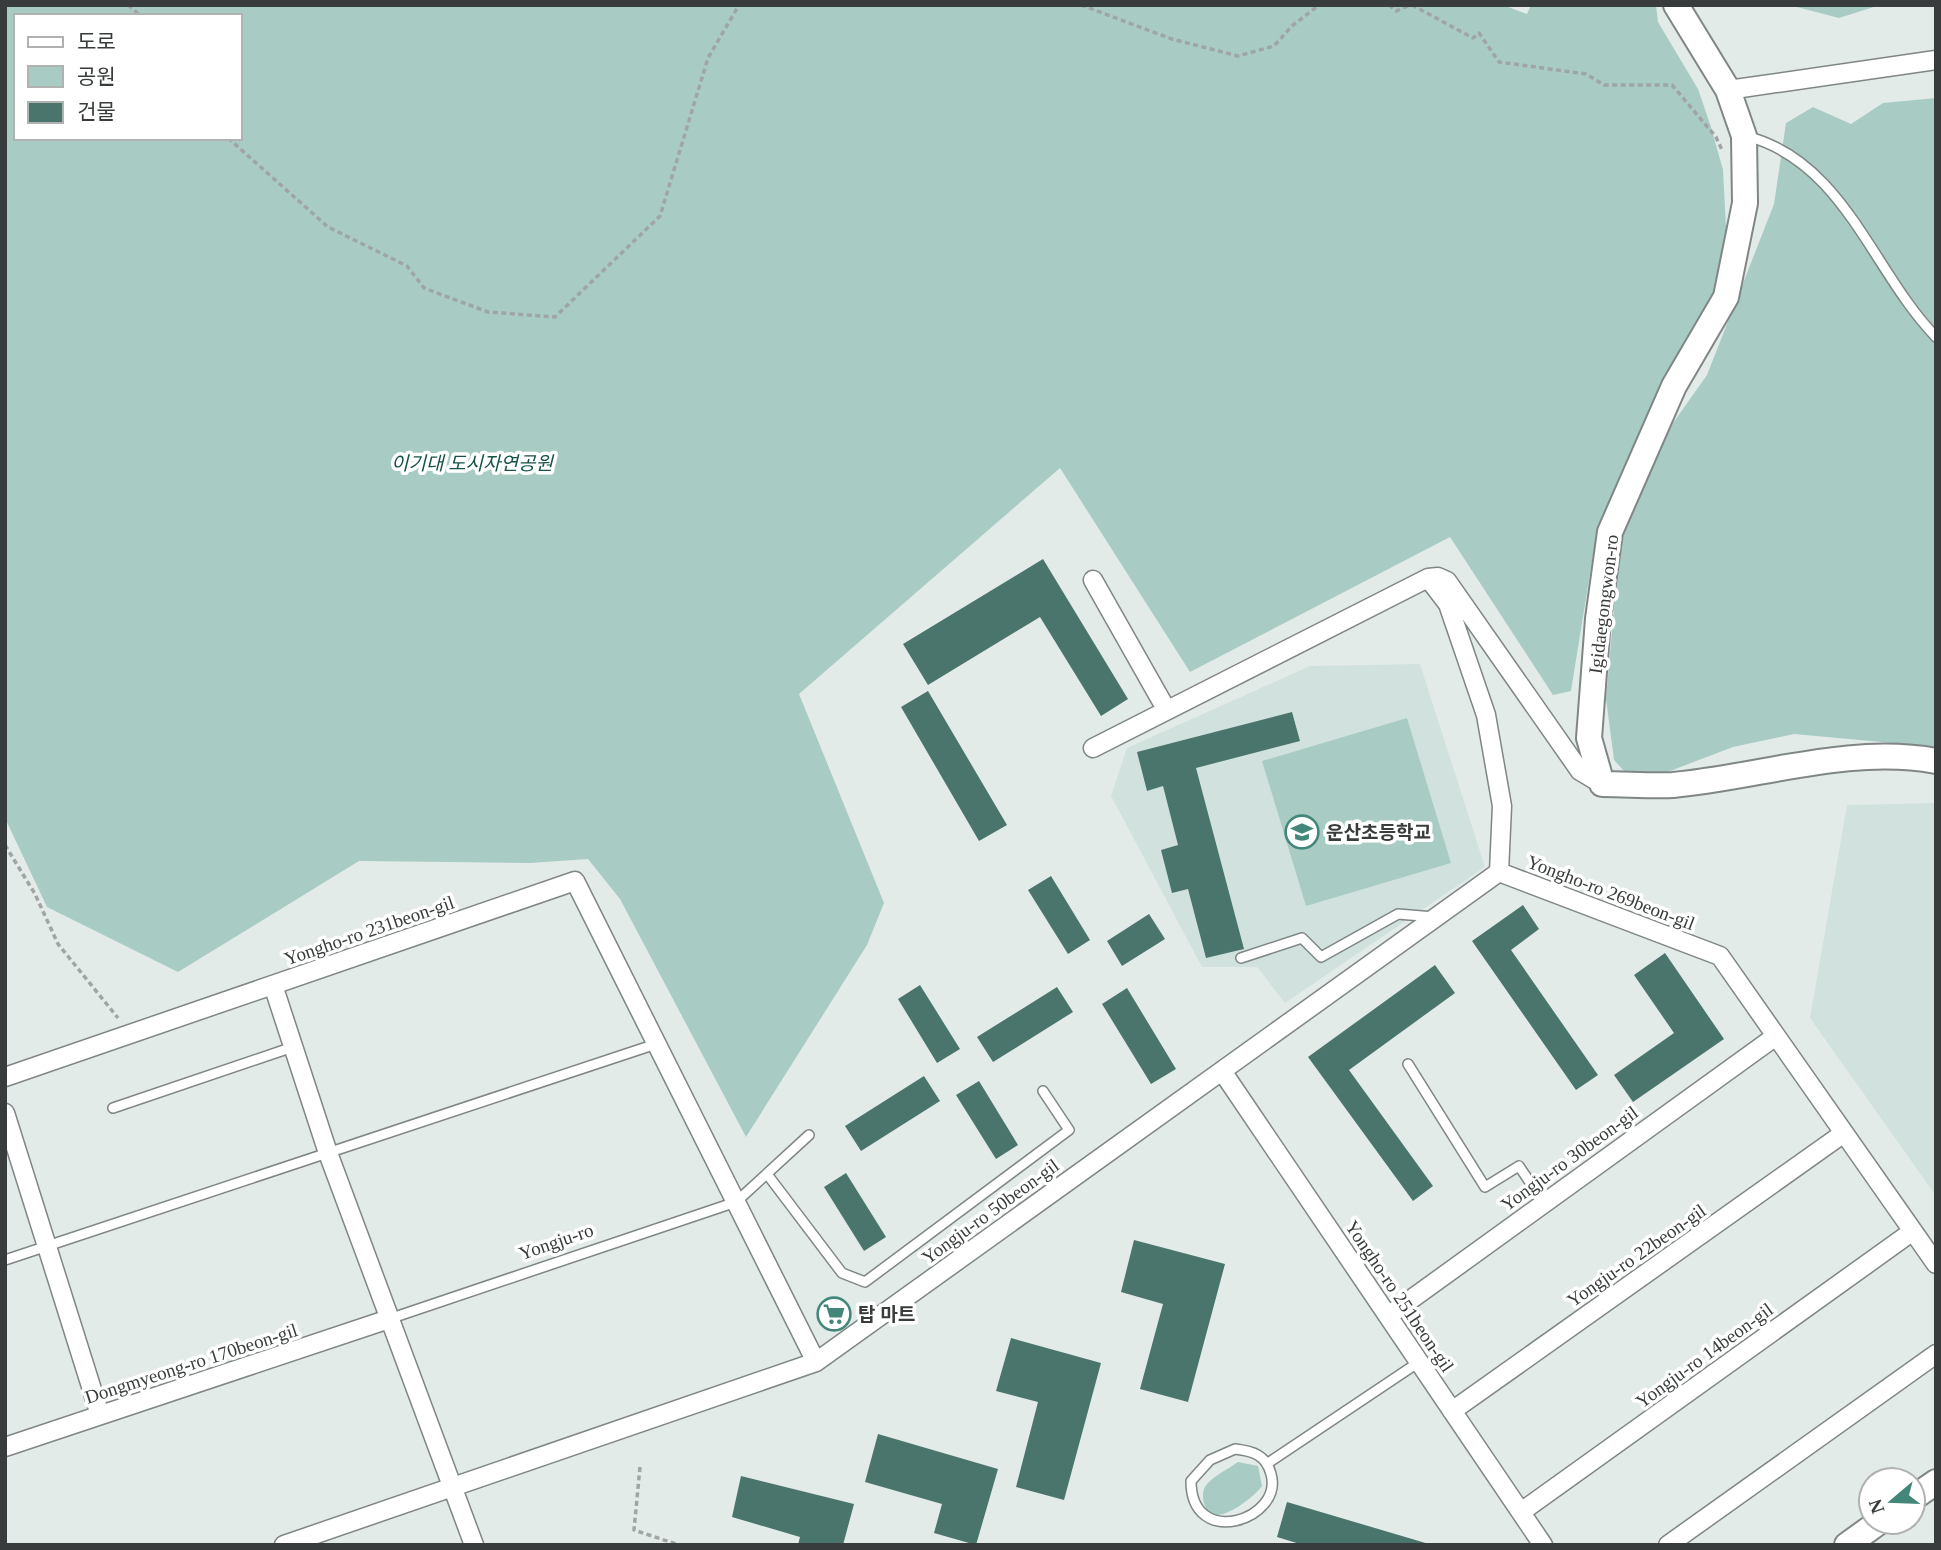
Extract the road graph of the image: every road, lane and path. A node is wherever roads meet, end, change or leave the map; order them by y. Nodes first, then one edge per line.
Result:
1 (739, 5) edge
2 (1081, 5) edge
3 (1319, 5) edge
4 (1389, 5) edge
5 (1411, 5) edge
6 (1676, 5) edge
7 (1936, 60) edge
8 (1728, 90) junction
9 (230, 140) edge
10 (1744, 145) junction
11 (1936, 337) edge
12 (1428, 578) junction
13 (1093, 580) dead end
14 (1166, 709) junction
15 (1093, 748) dead end
16 (1936, 761) edge
17 (1602, 784) junction
18 (5, 845) edge
19 (1499, 872) junction
20 (1436, 917) junction
21 (1241, 958) dead end
22 (273, 985) junction
23 (127, 1035) junction
24 (1776, 1036) junction
25 (656, 1044) junction
26 (293, 1047) junction
27 (1408, 1064) dead end
28 (1222, 1071) junction
29 (5, 1077) edge
30 (1043, 1091) dead end
31 (113, 1108) dead end
32 (5, 1113) edge
33 (1844, 1133) junction
34 (809, 1135) dead end
35 (328, 1153) junction
36 (767, 1174) junction
37 (736, 1202) junction
38 (1543, 1202) junction
39 (1913, 1231) junction
40 (47, 1245) junction
41 (5, 1260) edge
42 (1936, 1264) edge
43 (1388, 1316) junction
44 (389, 1319) junction
45 (1936, 1354) edge
46 (816, 1362) junction
47 (1419, 1362) junction
48 (1452, 1411) junction
49 (100, 1415) junction
50 (5, 1447) edge
51 (1268, 1463) junction
52 (640, 1467) dead end
53 (453, 1488) junction
54 (1521, 1512) junction
55 (284, 1545) edge
56 (474, 1545) edge
57 (679, 1545) edge
58 (1543, 1545) edge
59 (1668, 1545) edge

1 - 9 path
2 - 3 path
4 - 5 path
5 - 10 path
6 - 8 street, Igidaegongwon-ro
7 - 8 street
8 - 10 street, Igidaegongwon-ro
10 - 11 lane
10 - 17 street, Igidaegongwon-ro
12 - 14 street
12 - 17 street
12 - 19 street, Yongho-ro 269beon-gil
13 - 14 street
14 - 15 street
16 - 17 street
18 - 23 path
19 - 20 street, Yongju-ro 50beon-gil
19 - 24 street, Yongho-ro 269beon-gil
20 - 21 lane
20 - 28 street, Yongju-ro 50beon-gil
22 - 23 street, Yongho-ro 231beon-gil
22 - 25 street, Yongho-ro 231beon-gil
22 - 26 street
23 - 29 street, Yongho-ro 231beon-gil
24 - 33 street, Yongho-ro 269beon-gil
24 - 38 street, Yongju-ro 30beon-gil
25 - 35 lane
25 - 37 street, Yongho-ro 231beon-gil
26 - 31 lane
26 - 35 street
27 - 38 lane
28 - 43 street, Yongho-ro 251beon-gil
28 - 46 street, Yongju-ro 50beon-gil
30 - 36 lane
32 - 40 street
33 - 39 street, Yongho-ro 269beon-gil
33 - 48 street, Yongju-ro 22beon-gil
34 - 36 lane
35 - 40 lane
35 - 44 street
36 - 37 lane
37 - 44 lane, Yongju-ro
37 - 46 street, Yongho-ro 231beon-gil
38 - 43 street, Yongju-ro 30beon-gil
39 - 42 street, Yongho-ro 269beon-gil
39 - 54 street, Yongju-ro 14beon-gil
40 - 41 lane
40 - 49 street
43 - 47 street, Yongho-ro 251beon-gil
44 - 49 street, Dongmyeong-ro 170beon-gil
44 - 53 street
45 - 59 street
46 - 53 street, Yongju-ro 50beon-gil
47 - 48 street, Yongho-ro 251beon-gil
47 - 51 lane
48 - 54 street, Yongho-ro 251beon-gil
49 - 50 street, Dongmyeong-ro 170beon-gil
51 - 51 lane
52 - 57 path
53 - 55 street, Yongju-ro 50beon-gil
53 - 56 street
54 - 58 street, Yongho-ro 251beon-gil

